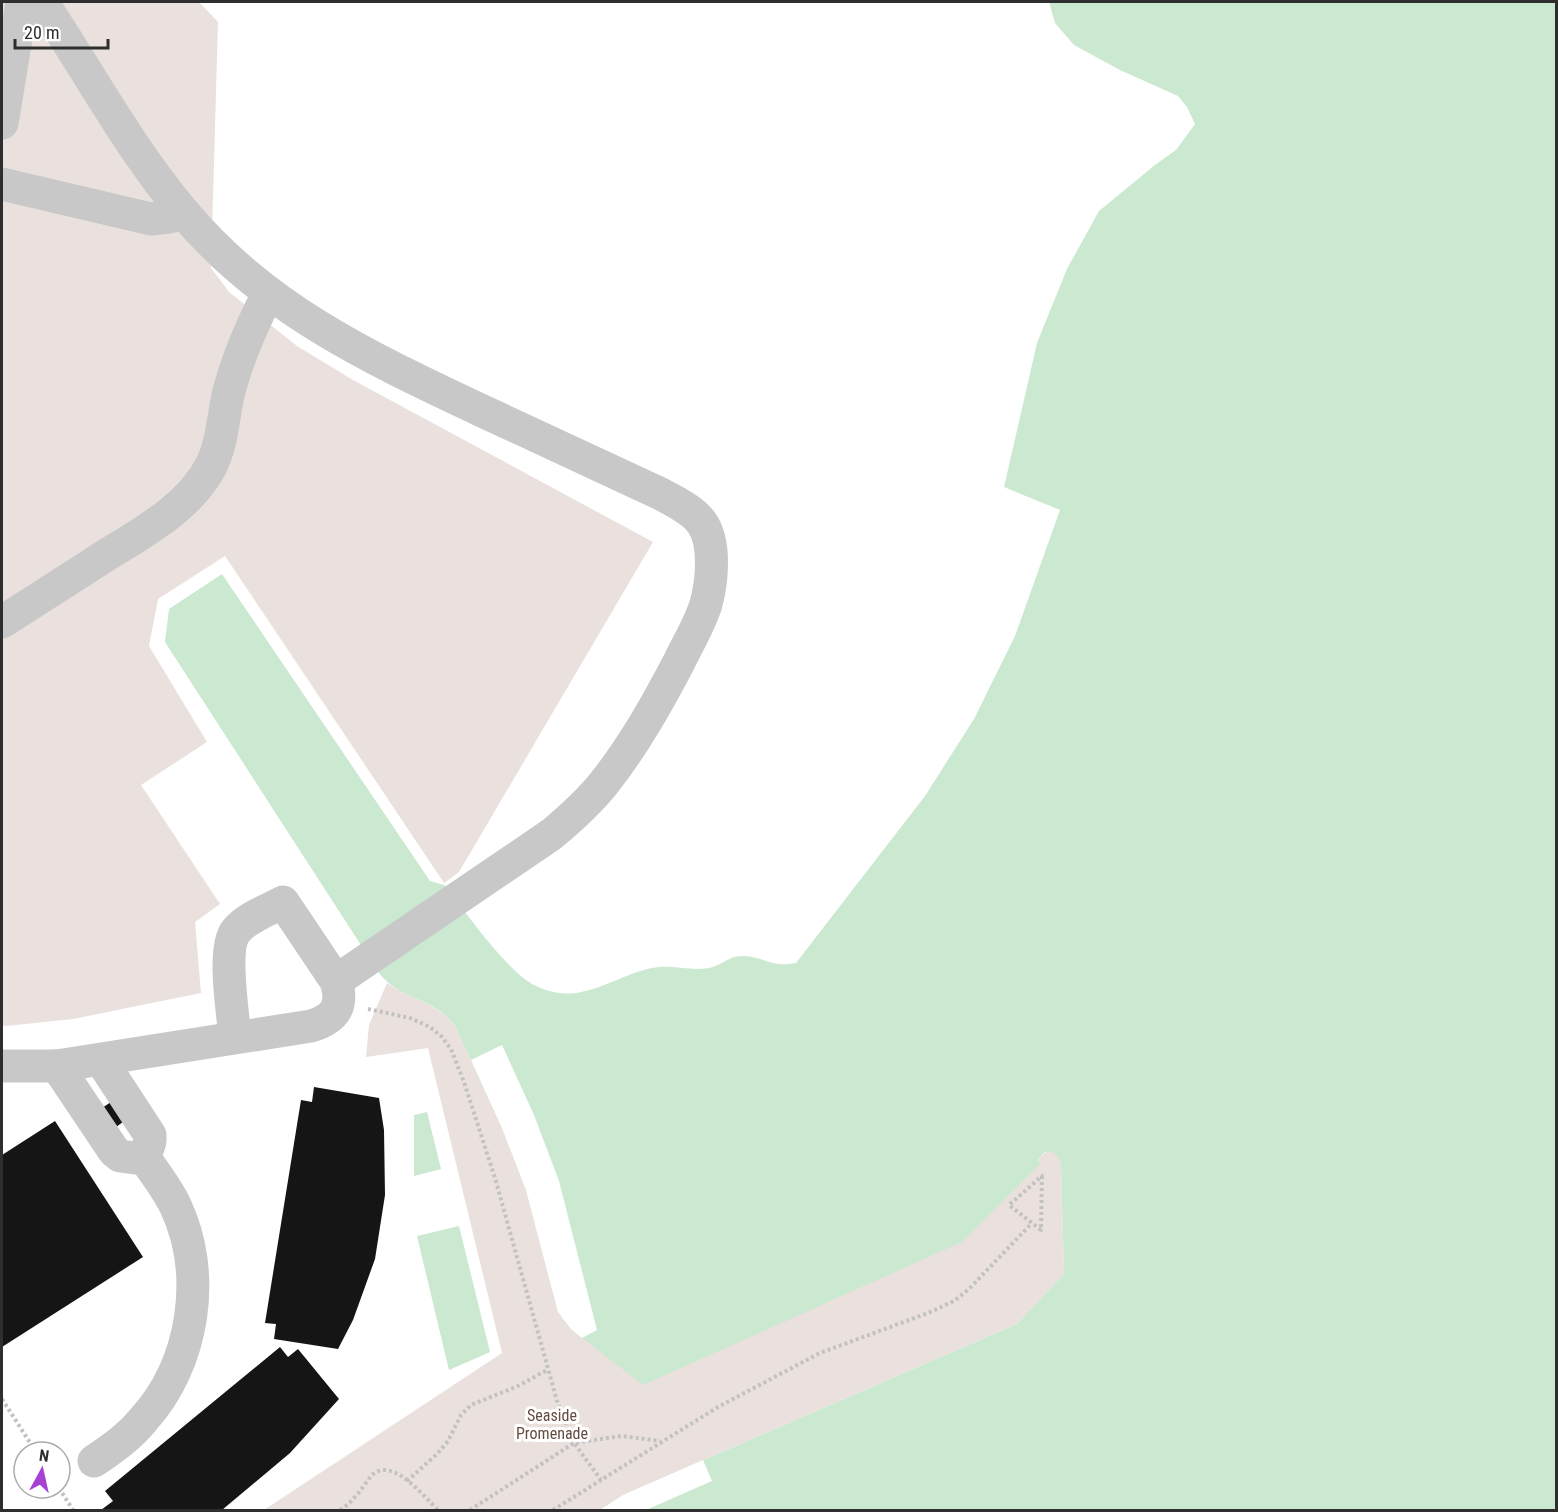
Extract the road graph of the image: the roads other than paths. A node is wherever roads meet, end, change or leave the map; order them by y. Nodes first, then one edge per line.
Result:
1 (22, 2) edge
2 (42, 2) edge
3 (2, 123) edge
4 (2, 184) edge
5 (184, 213) junction
6 (268, 294) junction
7 (2, 622) edge
8 (337, 993) junction
9 (236, 1037) junction
10 (101, 1060) junction
11 (2, 1066) edge
12 (57, 1066) junction
13 (142, 1155) junction
14 (94, 1461) dead end

1 - 3 street
2 - 5 street
4 - 5 street
5 - 6 street
6 - 7 street
6 - 8 street
8 - 9 street
8 - 9 street
9 - 10 street
10 - 12 street
10 - 13 street
11 - 12 street
12 - 13 street
13 - 14 street

